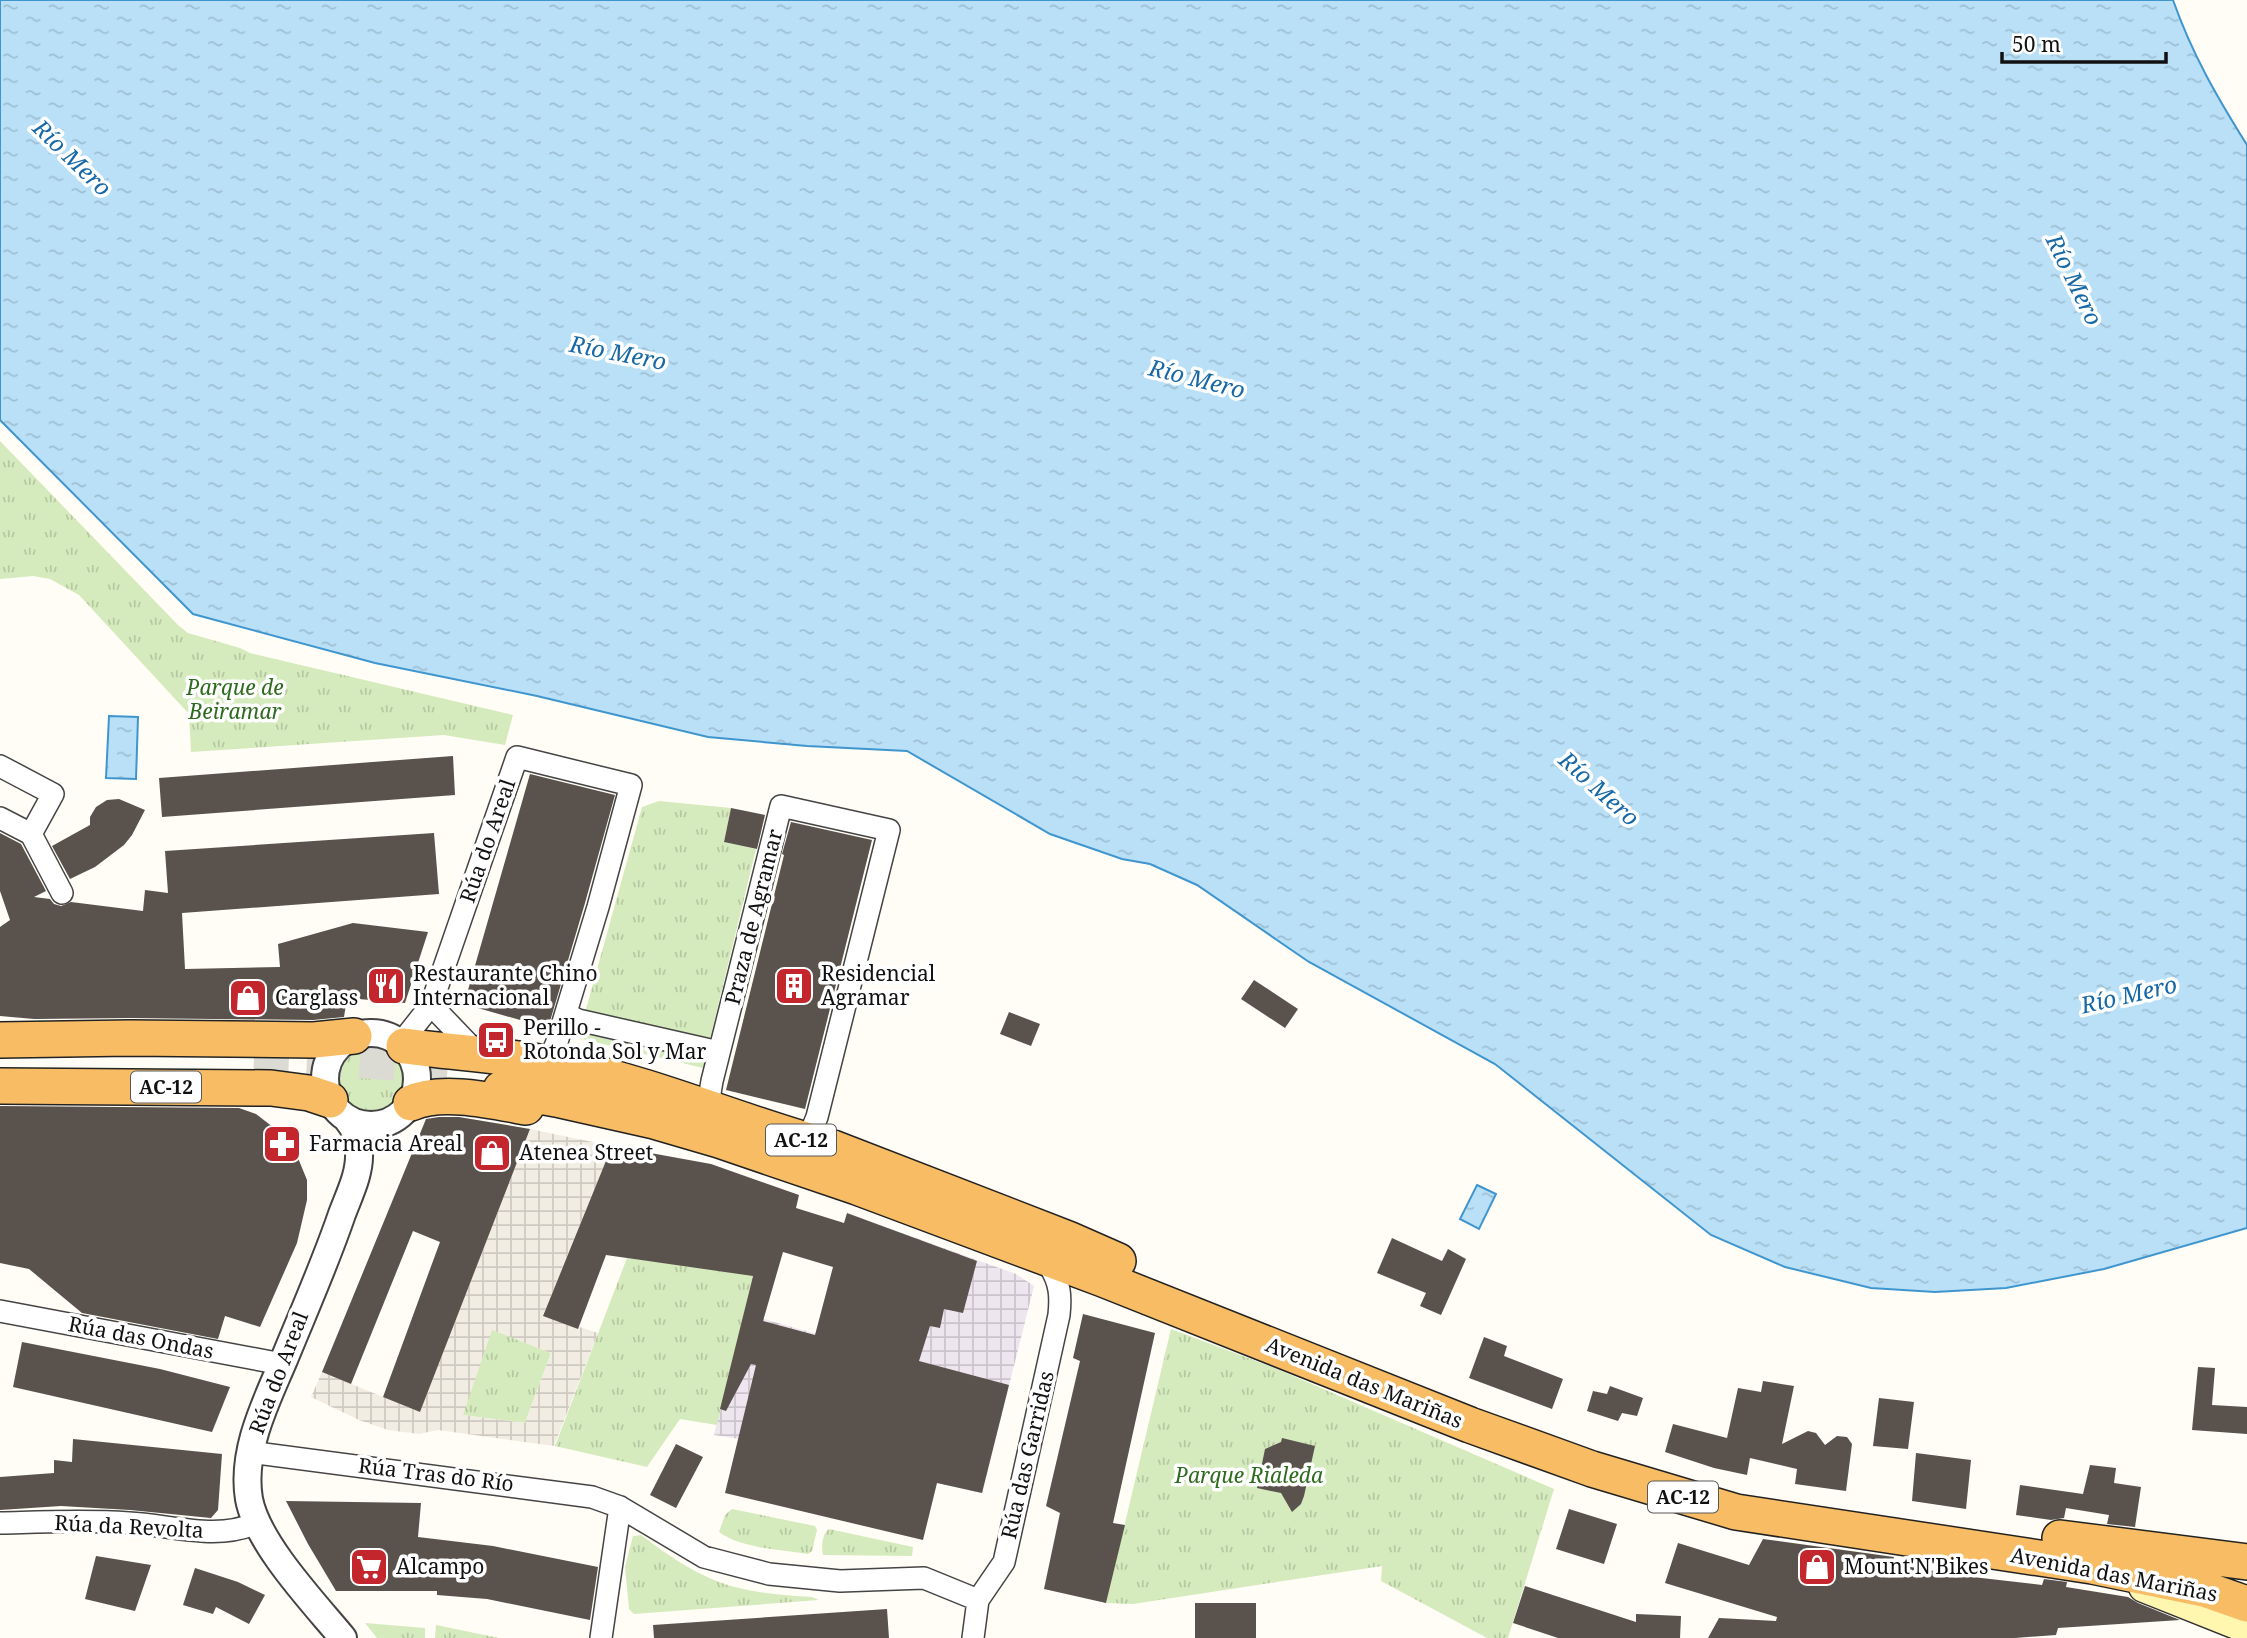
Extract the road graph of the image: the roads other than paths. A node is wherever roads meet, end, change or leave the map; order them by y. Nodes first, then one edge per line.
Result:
1 (0, 766) edge
2 (0, 818) edge
3 (31, 834) junction
4 (62, 893) dead end
5 (431, 1005) junction
6 (566, 1014) junction
7 (354, 1036) junction
8 (0, 1040) edge
9 (402, 1045) junction
10 (719, 1052) junction
11 (0, 1055) edge
12 (538, 1062) junction
13 (493, 1072) junction
14 (0, 1073) edge
15 (0, 1086) edge
16 (339, 1109) junction
17 (713, 1110) junction
18 (401, 1112) junction
19 (800, 1140) junction
20 (358, 1170) junction
21 (1049, 1267) junction
22 (1181, 1291) junction
23 (1144, 1295) junction
24 (0, 1311) edge
25 (282, 1364) junction
26 (249, 1452) junction
27 (620, 1507) junction
28 (0, 1523) edge
29 (256, 1524) junction
30 (2247, 1562) edge
31 (2092, 1566) junction
32 (978, 1600) junction
33 (2247, 1604) edge
34 (2247, 1628) edge
35 (343, 1638) edge
36 (601, 1638) edge
37 (972, 1638) edge

1 - 3 street
2 - 3 street
3 - 4 street
5 - 6 street, Rúa do Areal
5 - 9 street, Rúa do Areal
5 - 13 street
6 - 10 street
6 - 12 street
7 - 8 highway
7 - 9 street
7 - 16 street
9 - 13 highway, AC-12
9 - 18 street
10 - 17 street, Praza de Agramar
10 - 19 street, Praza de Agramar
11 - 14 highway, AC-12
12 - 13 highway, AC-12
12 - 17 highway, AC-12
13 - 22 highway, Avenida das Mariñas / AC-12
13 - 23 highway, Avenida das Mariñas / AC-12
15 - 16 highway, AC-12
16 - 18 street
16 - 20 street, Rúa do Areal
17 - 19 highway, AC-12
18 - 20 street, Rúa do Areal
18 - 21 highway, AC-12
19 - 22 highway, AC-12
20 - 25 street, Rúa do Areal
21 - 23 highway, AC-12
21 - 32 street, Rúa das Garridas
22 - 30 highway, Avenida das Mariñas / AC-12
23 - 31 highway, Avenida das Mariñas / AC-12
24 - 25 street, Rúa das Ondas
25 - 26 street, Rúa do Areal
26 - 27 street, Rúa Tras do Río
26 - 29 street, Rúa do Areal
27 - 32 street, Rúa Tras do Río
27 - 36 street
28 - 29 street, Rúa da Revolta
29 - 35 street, Rúa do Areal
31 - 33 highway, Avenida das Mariñas / AC-12
31 - 34 main road
32 - 37 street, Rúa das Garridas

